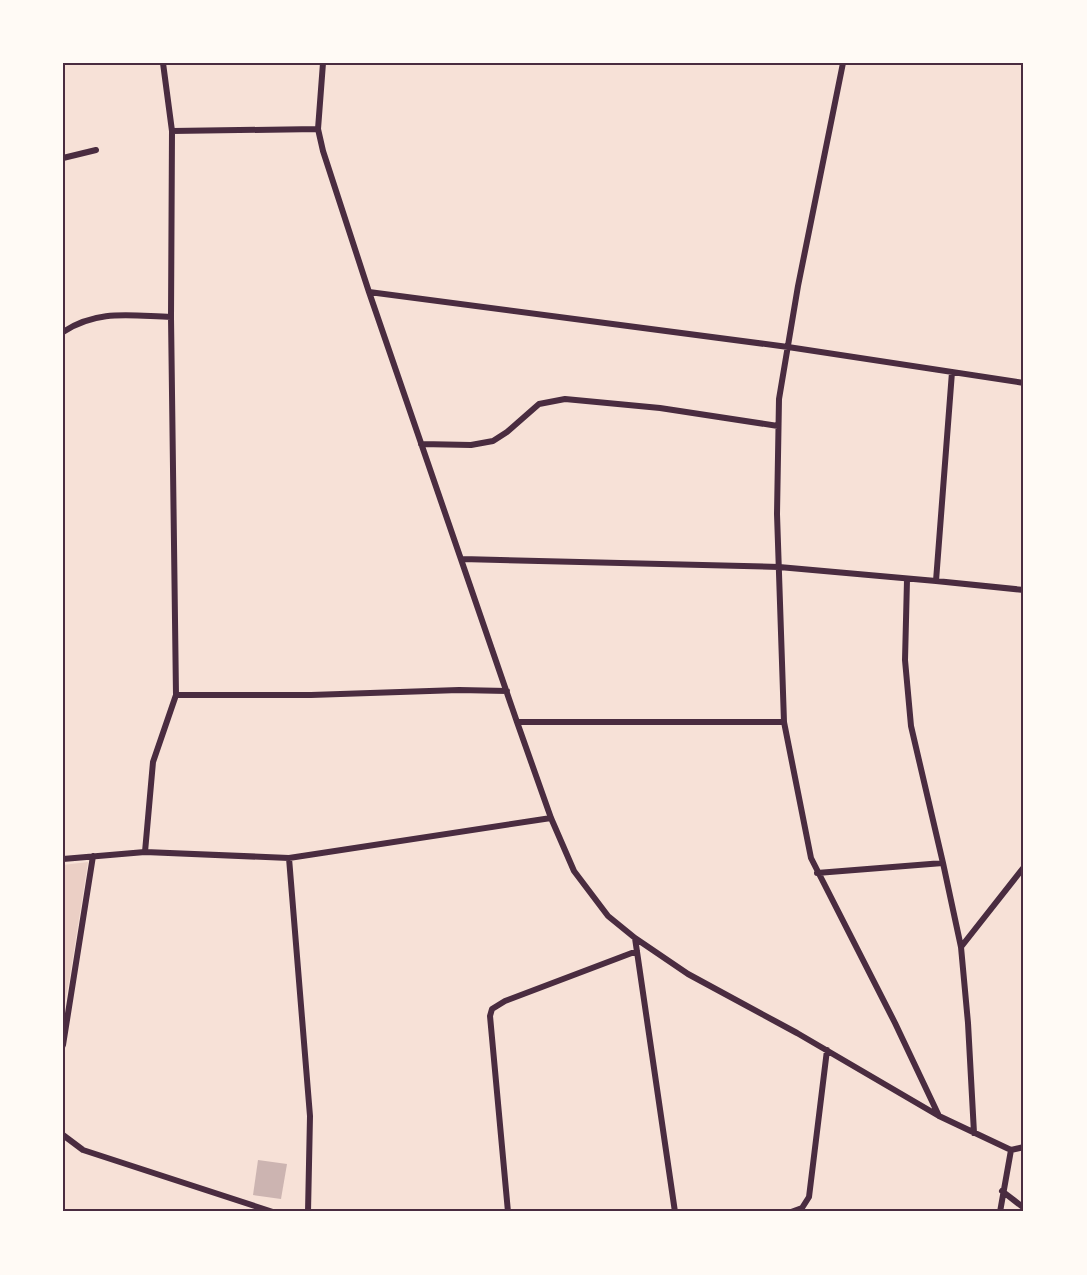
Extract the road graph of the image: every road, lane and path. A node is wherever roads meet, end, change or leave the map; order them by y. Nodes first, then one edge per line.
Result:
1 (163, 63) edge
2 (323, 63) edge
3 (843, 63) edge
4 (318, 129) junction
5 (172, 131) junction
6 (96, 150) dead end
7 (63, 158) edge
8 (369, 292) junction
9 (171, 316) junction
10 (63, 332) edge
11 (788, 347) junction
12 (952, 372) junction
13 (1024, 383) edge
14 (778, 426) junction
15 (421, 444) junction
16 (462, 559) junction
17 (779, 567) junction
18 (907, 580) junction
19 (936, 582) junction
20 (1024, 590) edge
21 (507, 691) junction
22 (176, 695) junction
23 (517, 722) junction
24 (784, 723) junction
25 (551, 818) junction
26 (145, 852) junction
27 (93, 856) junction
28 (289, 858) junction
29 (63, 859) edge
30 (943, 863) junction
31 (1024, 867) edge
32 (818, 873) junction
33 (635, 938) junction
34 (961, 947) junction
35 (637, 951) junction
36 (63, 1045) edge
37 (827, 1050) junction
38 (939, 1116) junction
39 (975, 1133) junction
40 (63, 1135) edge
41 (1024, 1147) edge
42 (1011, 1150) junction
43 (1002, 1191) junction
44 (1024, 1208) edge
45 (273, 1212) edge
46 (308, 1212) edge
47 (508, 1212) edge
48 (675, 1212) edge
49 (791, 1212) edge
50 (1000, 1212) edge

1 - 5 street
2 - 4 street
3 - 11 street
4 - 5 street
4 - 8 street
5 - 9 street
6 - 7 street
8 - 11 street
8 - 15 street
9 - 10 street
9 - 22 street
11 - 12 street
11 - 14 street
12 - 13 street
12 - 19 street
14 - 15 street
14 - 17 street
15 - 16 street
16 - 17 street
16 - 21 street
17 - 18 street
17 - 24 street
18 - 19 street
18 - 30 street
19 - 20 street
21 - 22 street
21 - 23 street
22 - 26 street
23 - 24 street
23 - 25 street
24 - 32 street
25 - 28 street
25 - 33 street
26 - 27 street
26 - 28 street
27 - 29 street
27 - 36 street
28 - 46 street
30 - 32 street
30 - 34 street
31 - 34 street
32 - 38 street
33 - 35 street
33 - 37 street
34 - 39 street
35 - 47 street
35 - 48 street
37 - 38 street
37 - 49 street
38 - 39 street
39 - 42 street
40 - 45 street
41 - 42 street
42 - 43 street
43 - 44 street
43 - 50 street

